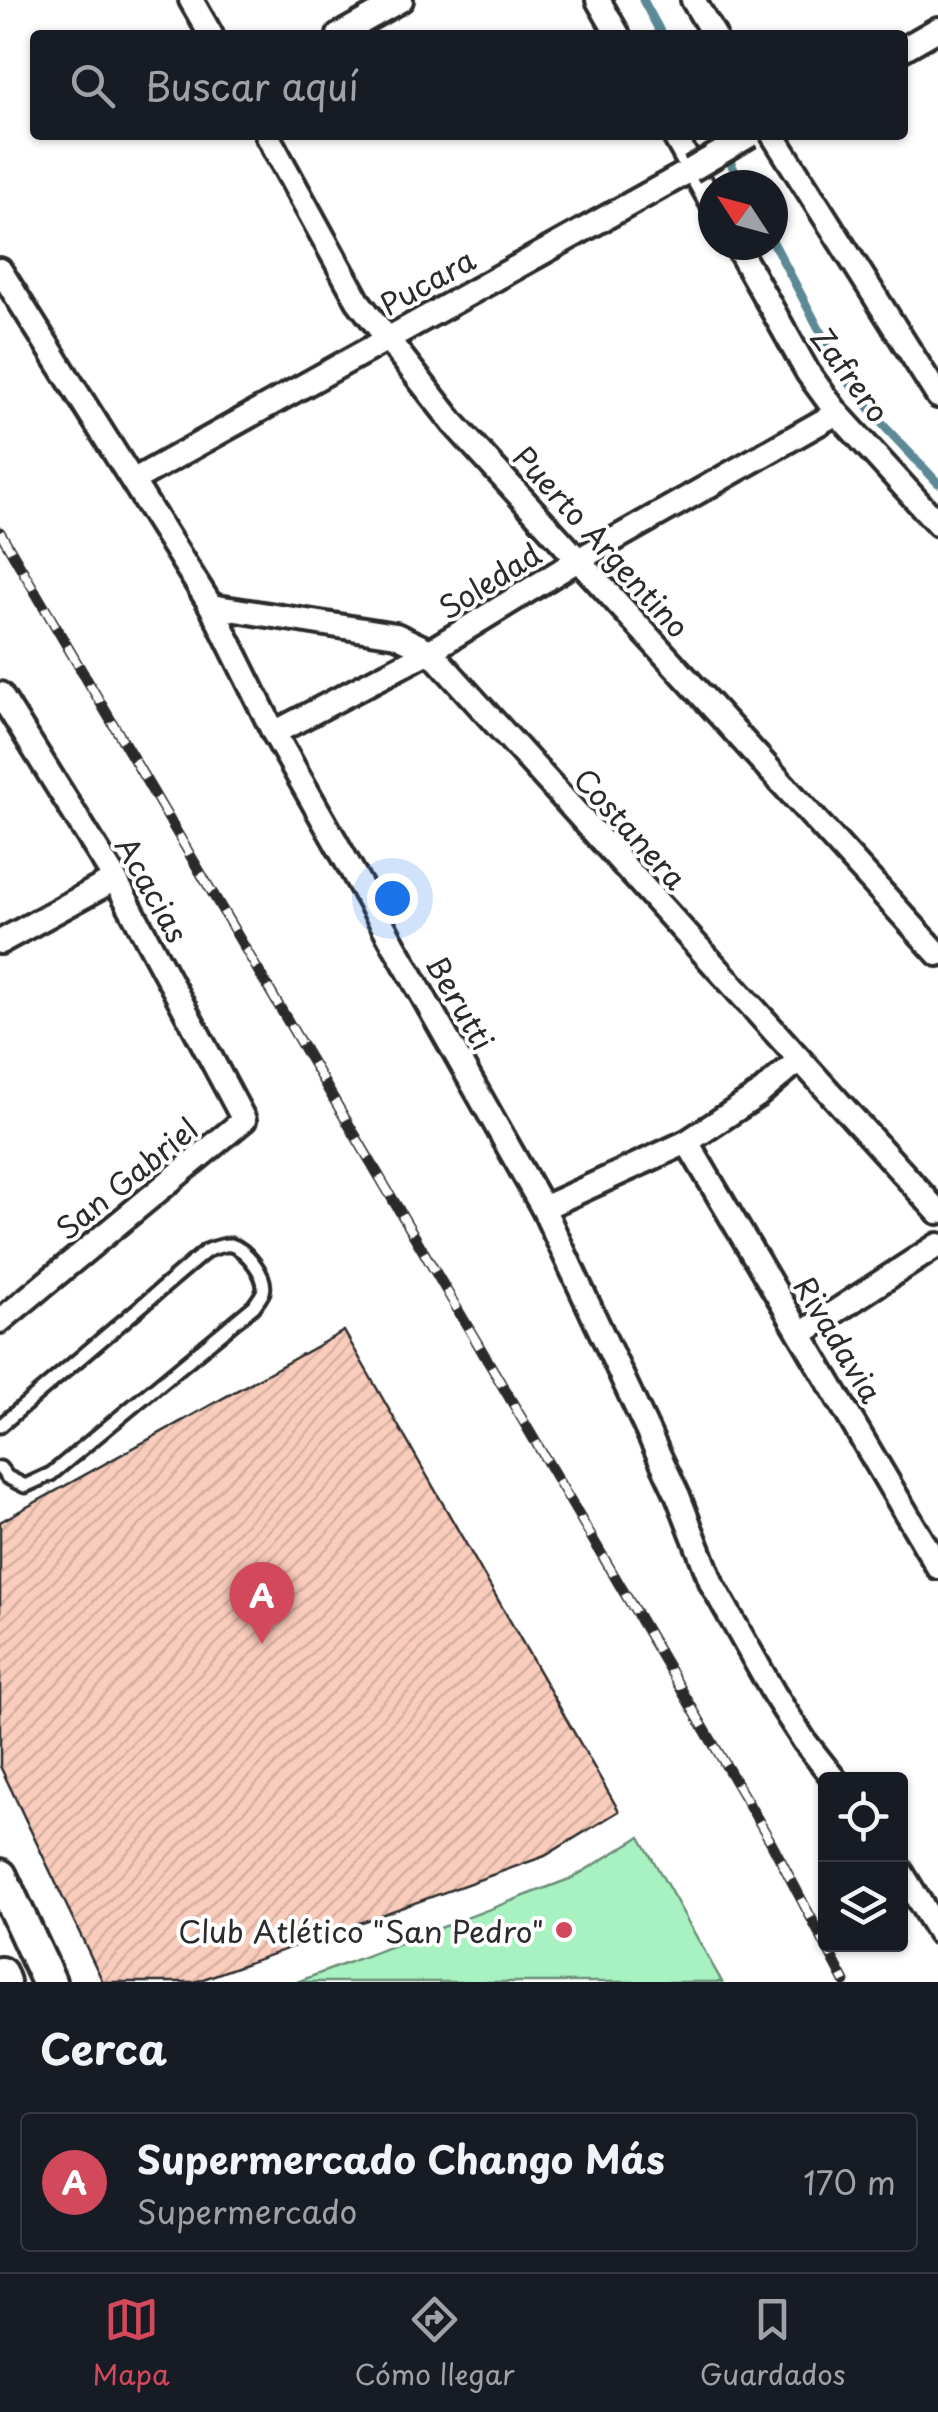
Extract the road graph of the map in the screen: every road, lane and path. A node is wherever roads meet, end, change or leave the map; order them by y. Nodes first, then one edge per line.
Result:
1 (191, 0) edge
2 (401, 0) edge
3 (598, 0) edge
4 (693, 0) edge
5 (208, 30) edge
6 (348, 30) edge
7 (615, 30) edge
8 (711, 30) edge
9 (938, 30) edge
10 (908, 46) edge
11 (270, 140) edge
12 (677, 140) edge
13 (742, 140) edge
14 (776, 140) edge
15 (698, 178) edge
16 (744, 260) edge
17 (0, 270) edge
18 (387, 338) junction
19 (938, 396) edge
20 (836, 413) junction
21 (134, 480) junction
22 (938, 524) edge
23 (578, 560) junction
24 (210, 606) junction
25 (430, 652) junction
26 (0, 694) edge
27 (274, 734) junction
28 (115, 879) junction
29 (0, 942) edge
30 (938, 954) edge
31 (799, 1060) junction
32 (244, 1120) joint
33 (687, 1142) junction
34 (543, 1208) junction
35 (938, 1212) edge
36 (938, 1245) edge
37 (0, 1320) edge
38 (801, 1334) junction
39 (0, 1426) edge
40 (0, 1468) edge
41 (938, 1566) edge
42 (829, 1772) edge
43 (0, 1876) edge
44 (908, 1883) edge
45 (938, 1932) edge
46 (0, 1974) edge
47 (3, 1982) edge
48 (48, 1982) edge

1 - 5 street
2 - 6 street
3 - 7 street
4 - 8 street
9 - 10 street
11 - 18 street, Puerto Argentino
12 - 15 street
13 - 18 street, Pucara, bridge
14 - 19 street
16 - 20 street, Zafrero
17 - 21 street, Berutti
18 - 21 street, Pucara
18 - 23 street, Puerto Argentino
20 - 22 street, Zafrero
20 - 23 street, Soledad
21 - 24 street, Berutti
23 - 25 street, Soledad
23 - 30 street, Puerto Argentino
24 - 25 street, Costanera
24 - 27 street, Berutti
25 - 27 street, Soledad
25 - 31 street, Costanera
26 - 28 street, Acacias
27 - 34 street, Berutti
28 - 29 street
28 - 32 street, Acacias
31 - 33 street
31 - 35 street, Costanera
32 - 37 street, San Gabriel
33 - 34 street
33 - 38 street, Rivadavia
34 - 42 street, Berutti
36 - 38 street
38 - 41 street, Rivadavia
39 - 40 lane
43 - 48 main road
44 - 45 street
46 - 47 main road

